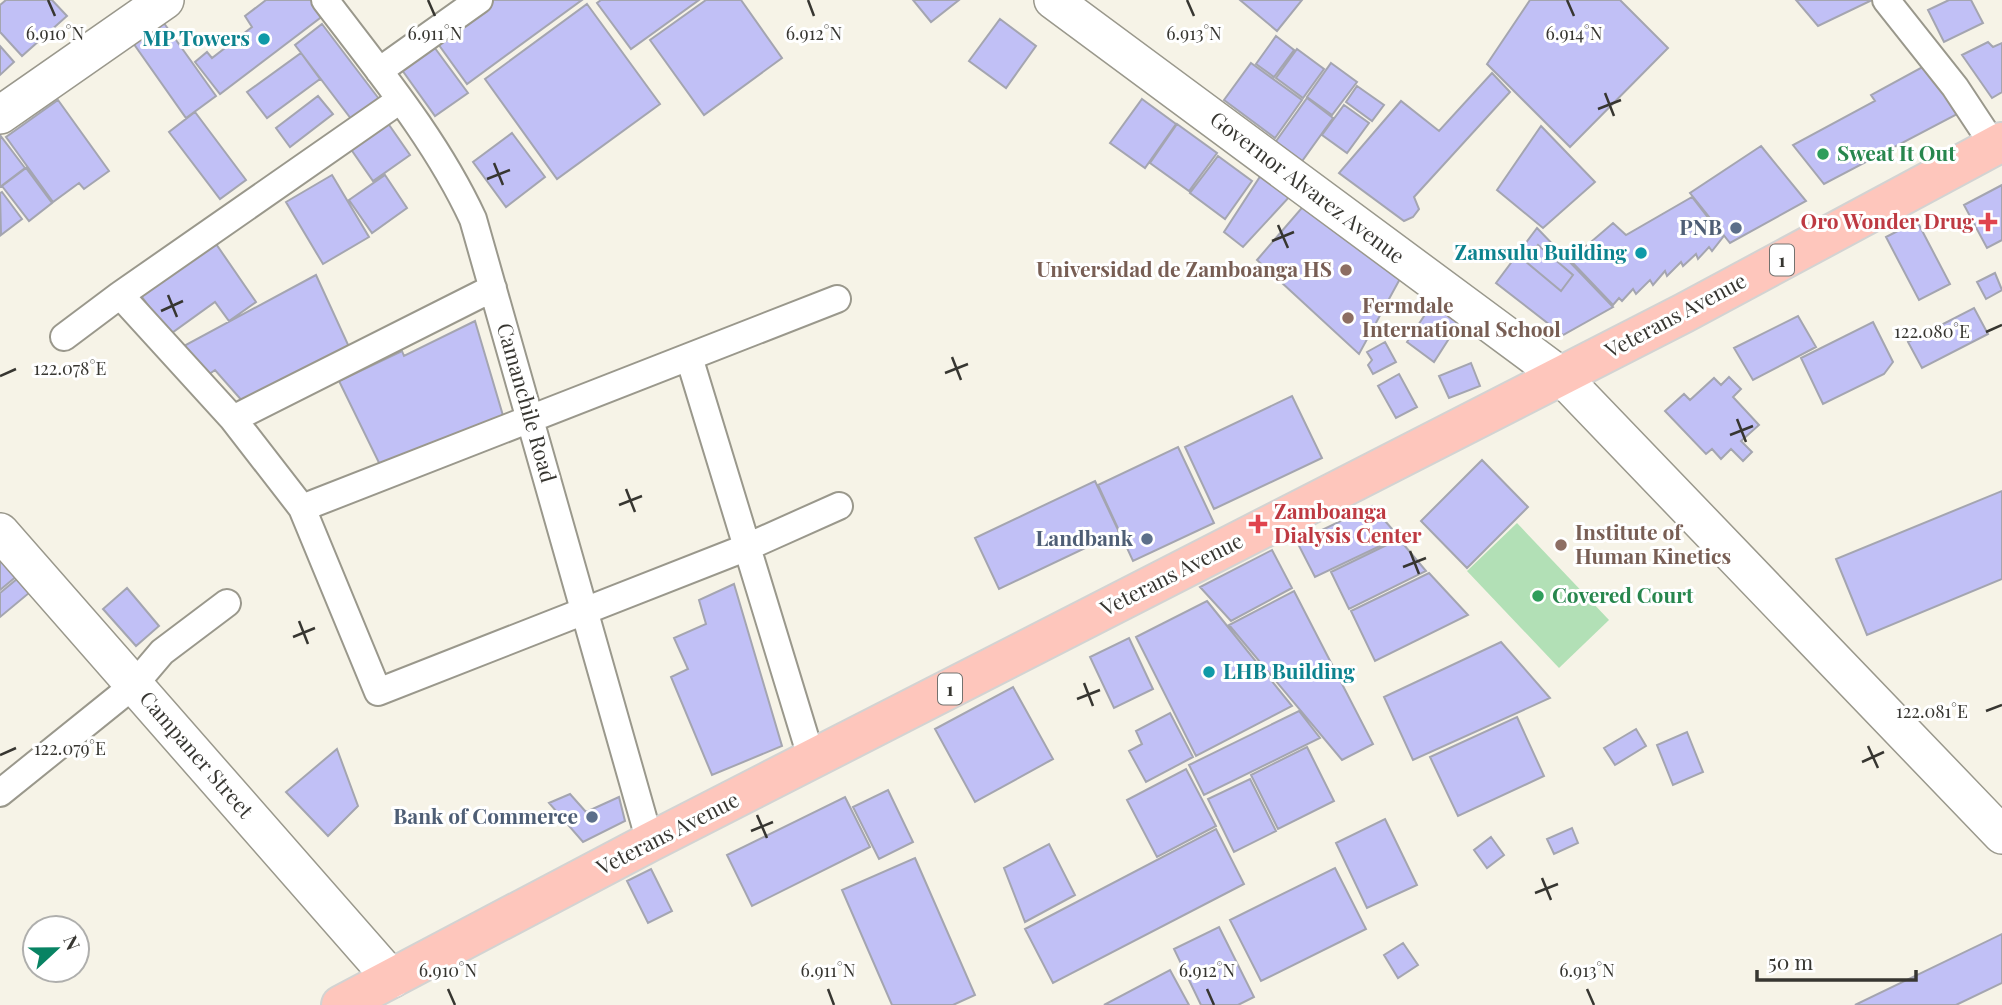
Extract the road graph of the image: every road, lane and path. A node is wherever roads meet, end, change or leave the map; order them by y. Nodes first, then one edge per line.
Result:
1 (165, 0) edge
2 (325, 0) edge
3 (479, 0) edge
4 (1053, 0) edge
5 (1886, 0) edge
6 (379, 71) junction
7 (400, 100) junction
8 (0, 115) edge
9 (1998, 144) edge
10 (494, 288) junction
11 (120, 295) junction
12 (836, 299) dead end
13 (64, 337) dead end
14 (689, 357) junction
15 (1560, 376) junction
16 (233, 419) junction
17 (530, 420) junction
18 (839, 506) dead end
19 (302, 508) junction
20 (0, 532) edge
21 (745, 548) junction
22 (227, 603) dead end
23 (585, 611) junction
24 (135, 685) junction
25 (812, 760) junction
26 (0, 793) edge
27 (2002, 835) edge
28 (650, 842) junction
29 (392, 979) junction
30 (341, 1005) edge

1 - 8 main road
2 - 6 street, Camanchile Road
3 - 6 street
4 - 15 main road, Governor Alvarez Avenue
5 - 9 street
6 - 7 street, Camanchile Road
7 - 10 street, Camanchile Road
7 - 11 street
9 - 15 main road, Veterans Avenue / 1
10 - 16 street
10 - 17 street, Camanchile Road
11 - 13 street
11 - 16 street
12 - 14 street
14 - 17 street
14 - 21 street
15 - 25 main road, Veterans Avenue / 1
15 - 27 main road, Governor Alvarez Avenue
16 - 19 street
17 - 19 street
17 - 23 street, Camanchile Road
18 - 21 street
19 - 23 street
20 - 24 main road, Campaner Street
21 - 23 street
21 - 25 street
22 - 24 street
23 - 28 street, Camanchile Road
24 - 26 street
24 - 29 main road, Campaner Street
25 - 28 main road, Veterans Avenue / 1
28 - 29 main road, Veterans Avenue / 1
29 - 30 main road, Veterans Avenue / 1

